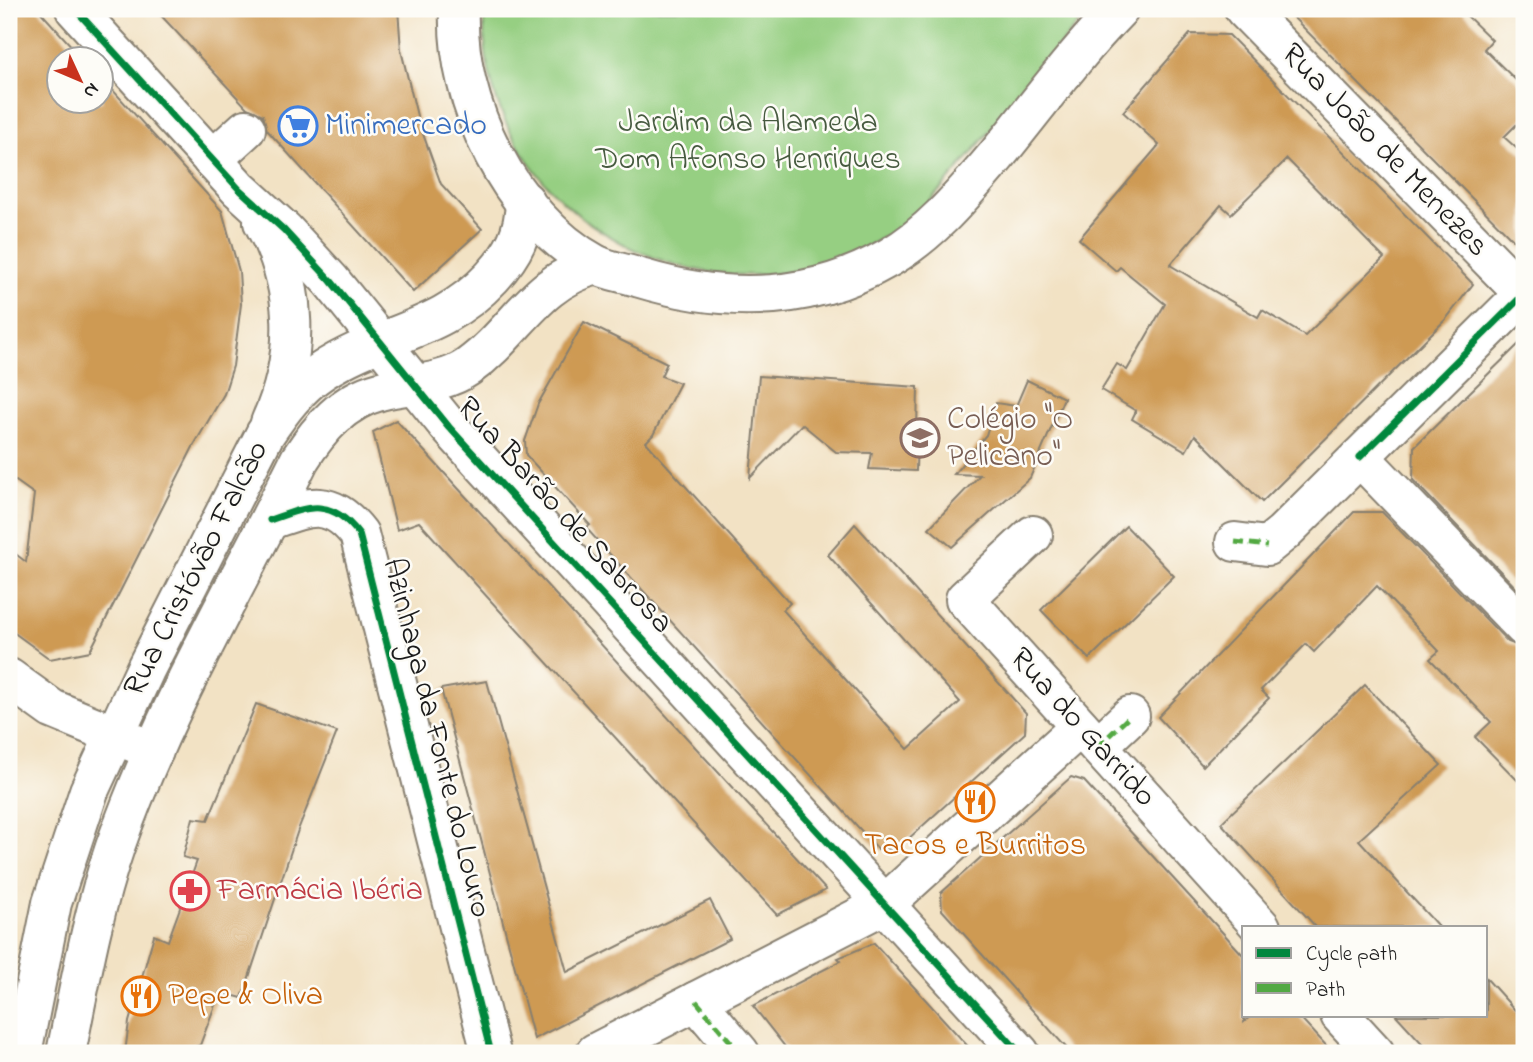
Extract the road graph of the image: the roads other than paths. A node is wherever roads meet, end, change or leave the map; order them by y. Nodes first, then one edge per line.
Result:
1 (75, 9) edge
2 (459, 9) edge
3 (1119, 9) edge
4 (1244, 9) edge
5 (246, 129) dead end
6 (212, 160) junction
7 (239, 189) junction
8 (525, 201) junction
9 (597, 265) junction
10 (1524, 294) edge
11 (381, 342) junction
12 (416, 386) junction
13 (265, 434) junction
14 (1360, 457) junction
15 (270, 520) junction
16 (1033, 535) dead end
17 (1251, 544) dead end
18 (1524, 627) edge
19 (9, 678) edge
20 (1130, 716) dead end
21 (114, 734) junction
22 (1089, 736) junction
23 (154, 751) junction
24 (885, 904) junction
25 (1260, 926) edge
26 (696, 1002) junction
27 (1341, 1016) edge
28 (22, 1053) edge
29 (66, 1053) edge
30 (491, 1053) edge
31 (595, 1053) edge
32 (740, 1053) edge
33 (1020, 1053) edge
34 (1375, 1053) edge

1 - 6 street, Rua Barão de Sabrosa
2 - 8 street
3 - 9 street
4 - 10 street, Rua João de Menezes
5 - 6 street
6 - 7 street, Rua Barão de Sabrosa
7 - 11 street, Rua Barão de Sabrosa
7 - 13 street, Rua Barão de Sabrosa
8 - 9 street
8 - 11 street, Rua Cristóvão Falcão
9 - 12 street, Rua Cristóvão Falcão
10 - 14 street
11 - 12 street, Rua Barão de Sabrosa
11 - 13 street, Rua Cristóvão Falcão
12 - 15 street, Rua Cristóvão Falcão
12 - 24 street, Rua Barão de Sabrosa
13 - 21 street, Rua Cristóvão Falcão
14 - 17 street
14 - 18 street
15 - 23 street, Rua Cristóvão Falcão
15 - 30 street, Azinhaga da Fonte do Louro
16 - 22 street, Rua do Garrido
19 - 21 street
20 - 22 street
21 - 23 street
21 - 28 street, Rua Cristóvão Falcão
22 - 24 street
22 - 25 street, Rua do Garrido
23 - 29 street, Rua Cristóvão Falcão
24 - 26 street
24 - 33 street, Rua Barão de Sabrosa
26 - 31 street
26 - 32 street
27 - 34 street

